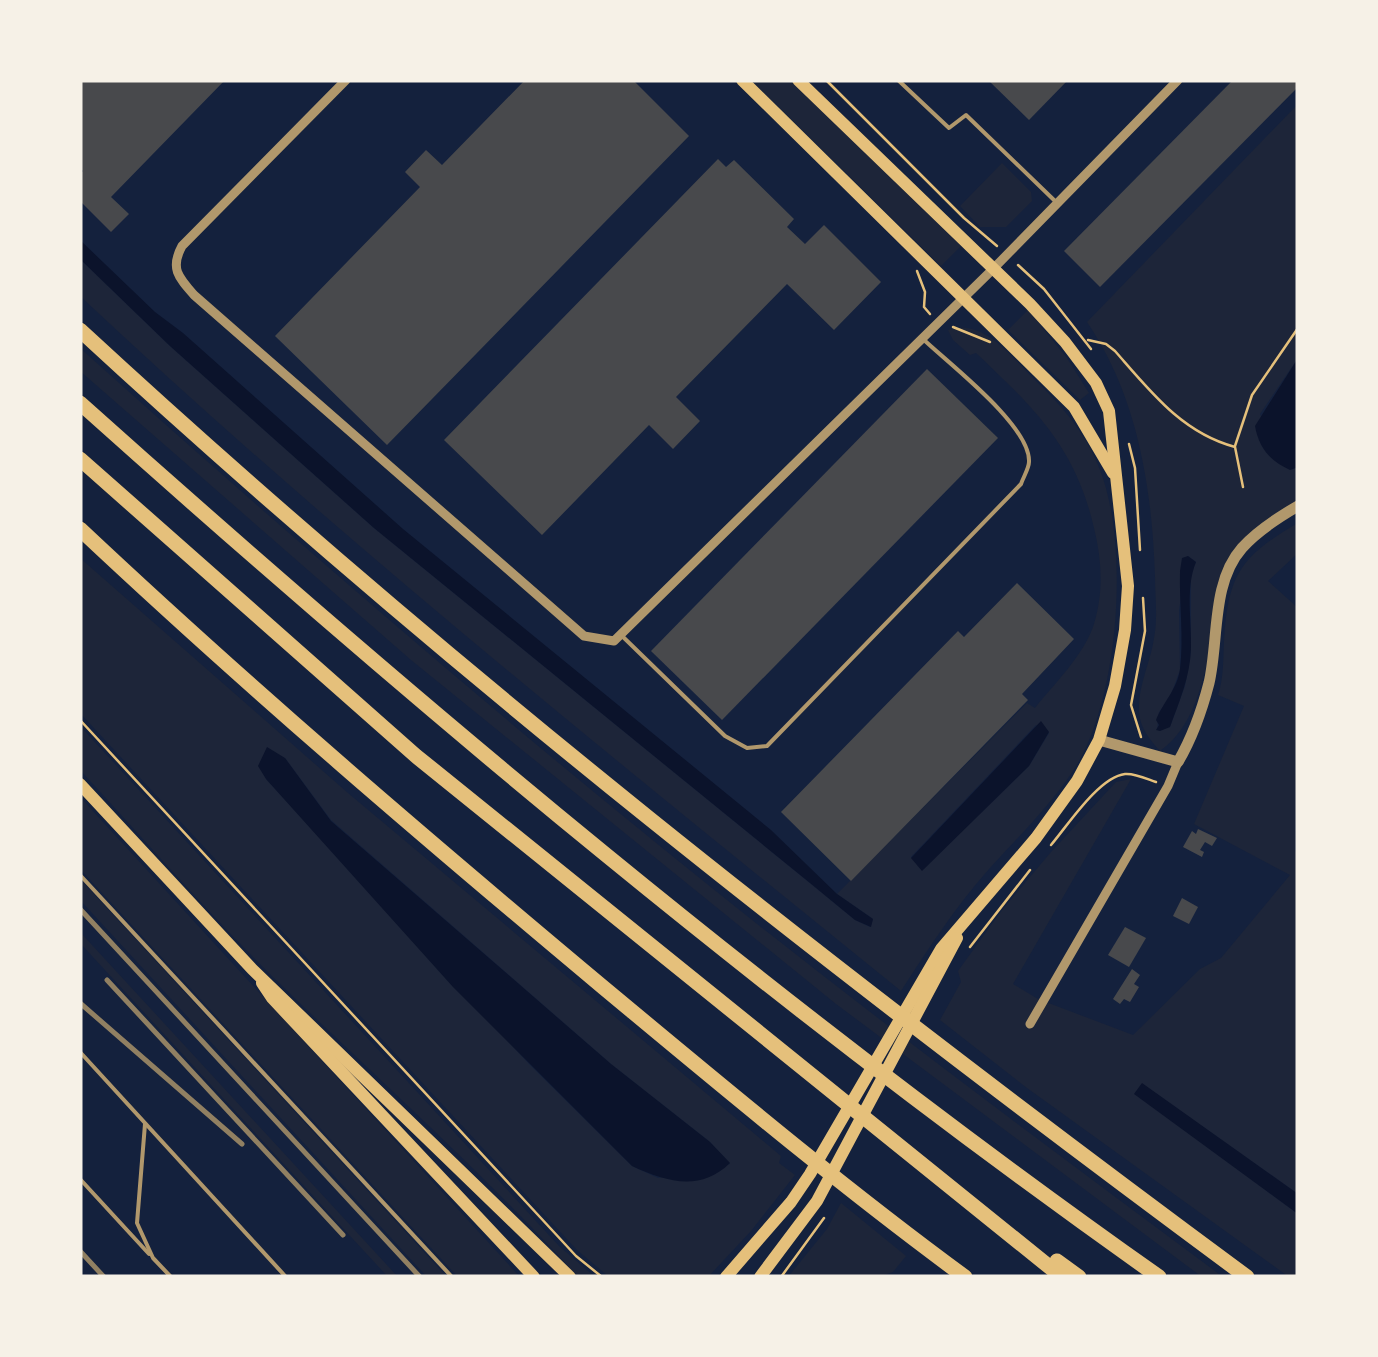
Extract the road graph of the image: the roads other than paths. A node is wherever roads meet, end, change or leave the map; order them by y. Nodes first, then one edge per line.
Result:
1 (346, 80) edge
2 (742, 80) edge
3 (798, 80) edge
4 (898, 80) edge
5 (1178, 80) edge
6 (1058, 204) junction
7 (993, 269) junction
8 (964, 297) junction
9 (80, 330) edge
10 (921, 338) junction
11 (80, 403) edge
12 (80, 458) edge
13 (1116, 478) junction
14 (1298, 506) edge
15 (80, 529) edge
16 (620, 634) junction
17 (1099, 740) junction
18 (1178, 762) junction
19 (80, 784) edge
20 (80, 874) edge
21 (252, 969) junction
22 (931, 975) junction
23 (1030, 1024) dead end
24 (80, 1052) edge
25 (146, 1124) junction
26 (80, 1180) edge
27 (943, 1181) junction
28 (153, 1258) junction
29 (171, 1277) edge
30 (286, 1277) edge
31 (452, 1277) edge
32 (534, 1277) edge
33 (570, 1277) edge
34 (726, 1277) edge
35 (760, 1277) edge
36 (965, 1277) edge
37 (1062, 1277) edge
38 (1079, 1277) edge
39 (1159, 1277) edge
40 (1247, 1277) edge

1 - 16 street
2 - 8 main road
3 - 7 main road
4 - 6 lane
5 - 6 street
6 - 7 street
7 - 8 street
7 - 13 main road
8 - 10 street
8 - 13 main road
9 - 40 highway
10 - 16 street
10 - 16 lane
11 - 39 highway
12 - 27 highway
13 - 17 main road
14 - 18 street
15 - 36 highway
17 - 18 street
17 - 22 main road
18 - 23 street
19 - 21 main road
20 - 31 lane
21 - 32 main road
21 - 33 main road
22 - 34 main road
22 - 35 main road
24 - 25 lane
25 - 28 lane
25 - 30 lane
26 - 28 lane
27 - 37 highway
27 - 38 highway
28 - 29 lane

